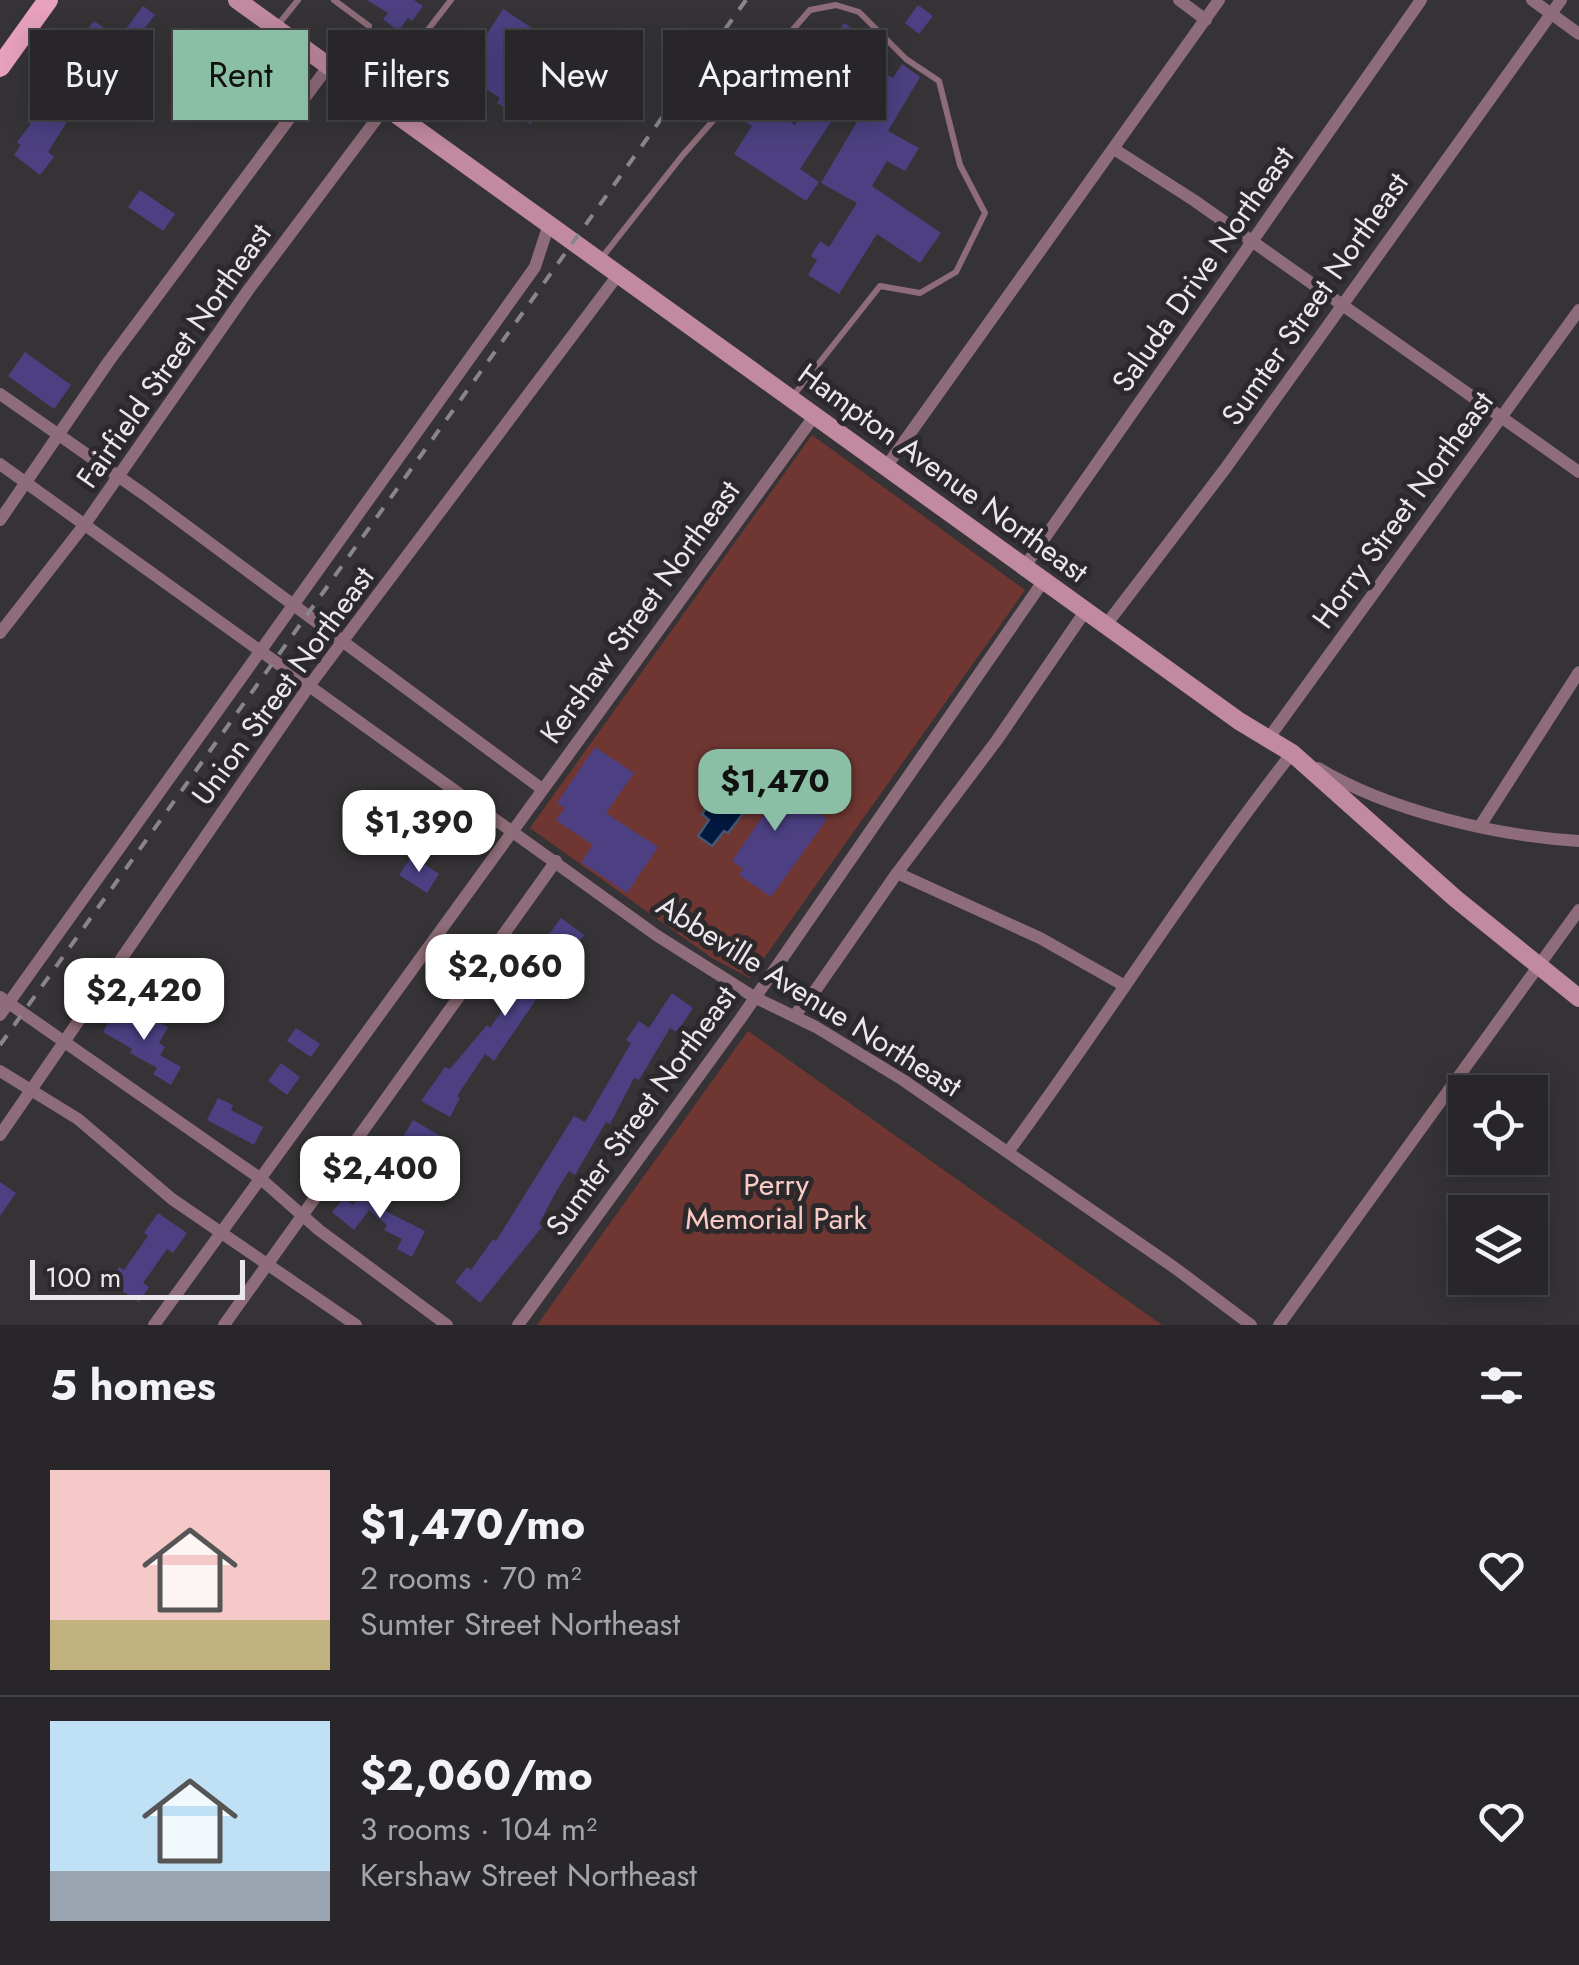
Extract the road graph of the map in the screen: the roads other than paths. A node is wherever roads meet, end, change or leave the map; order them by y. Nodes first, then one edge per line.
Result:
1 (48, 0) edge
2 (237, 0) edge
3 (298, 0) edge
4 (334, 0) edge
5 (451, 0) edge
6 (1179, 0) edge
7 (1220, 0) edge
8 (1420, 0) edge
9 (1532, 0) edge
10 (1561, 0) edge
11 (252, 6) edge
12 (1551, 14) junction
13 (1206, 20) junction
14 (277, 26) junction
15 (369, 26) dead end
16 (428, 30) edge
17 (1579, 34) edge
18 (328, 63) edge
19 (0, 67) edge
20 (328, 67) edge
21 (368, 120) edge
22 (407, 120) edge
23 (1114, 150) junction
24 (549, 224) junction
25 (1254, 244) junction
26 (599, 261) junction
27 (618, 276) junction
28 (1343, 304) junction
29 (1579, 310) edge
30 (0, 394) edge
31 (791, 398) junction
32 (815, 414) junction
33 (1502, 416) junction
34 (59, 435) junction
35 (0, 464) edge
36 (886, 467) junction
37 (1579, 472) edge
38 (120, 477) junction
39 (26, 482) junction
40 (0, 520) edge
41 (86, 524) junction
42 (1025, 566) junction
43 (1044, 580) junction
44 (294, 603) junction
45 (1086, 610) junction
46 (1106, 625) junction
47 (0, 633) edge
48 (344, 640) junction
49 (261, 651) junction
50 (1579, 672) edge
51 (309, 686) junction
52 (1268, 738) junction
53 (1292, 753) junction
54 (542, 789) junction
55 (1480, 826) junction
56 (513, 831) junction
57 (1579, 841) edge
58 (556, 861) junction
59 (898, 873) junction
60 (1579, 910) edge
61 (1538, 966) junction
62 (1125, 986) junction
63 (754, 997) junction
64 (1579, 998) edge
65 (3, 1005) edge
66 (794, 1016) junction
67 (65, 1043) junction
68 (0, 1071) edge
69 (31, 1090) junction
70 (0, 1135) edge
71 (1008, 1152) junction
72 (260, 1179) junction
73 (302, 1216) junction
74 (222, 1231) junction
75 (268, 1263) junction
76 (154, 1325) edge
77 (224, 1325) edge
78 (356, 1325) edge
79 (447, 1325) edge
80 (518, 1325) edge
81 (1251, 1325) edge
82 (1279, 1325) edge

1 - 19 main road
2 - 11 street, Hampton Avenue Northeast
3 - 14 lane
4 - 15 lane
5 - 16 lane
6 - 13 street
7 - 13 street
8 - 25 street, Saluda Drive Northeast
9 - 12 street
10 - 12 street, Sumter Street Northeast
11 - 14 street, Hampton Avenue Northeast
12 - 17 street
12 - 28 street, Sumter Street Northeast
13 - 23 street
14 - 18 street, Hampton Avenue Northeast
20 - 34 street, Fairfield Street Northeast
21 - 38 street, Fairfield Street Northeast
22 - 24 street, Hampton Avenue Northeast
23 - 25 street
23 - 36 street
24 - 26 street, Hampton Avenue Northeast
24 - 44 street, Union Street Northeast
25 - 28 street
25 - 42 street, Saluda Drive Northeast
26 - 27 street, Hampton Avenue Northeast
26 - 31 lane
27 - 31 street, Hampton Avenue Northeast
27 - 48 street, Union Street Northeast
28 - 33 street
28 - 46 street, Sumter Street Northeast
29 - 33 street, Horry Street Northeast
30 - 34 street
31 - 32 street, Hampton Avenue Northeast
32 - 36 street, Hampton Avenue Northeast
32 - 54 street, Kershaw Street Northeast
33 - 37 street
33 - 52 street, Horry Street Northeast
34 - 38 street
34 - 39 street, Fairfield Street Northeast
35 - 39 street, Abbeville Avenue Northeast
36 - 42 street, Hampton Avenue Northeast
38 - 41 street, Fairfield Street Northeast
38 - 44 street
39 - 40 street, Fairfield Street Northeast
39 - 41 street, Abbeville Avenue Northeast
41 - 47 street, Fairfield Street Northeast
41 - 49 street, Abbeville Avenue Northeast
42 - 43 street, Hampton Avenue Northeast
43 - 45 street, Hampton Avenue Northeast
43 - 63 street, Sumter Street Northeast
44 - 48 street
44 - 49 street, Union Street Northeast
45 - 46 street, Hampton Avenue Northeast
45 - 59 street
46 - 52 street, Hampton Avenue Northeast
48 - 51 street, Union Street Northeast
48 - 54 street
49 - 51 street, Abbeville Avenue Northeast
49 - 65 street, Union Street Northeast
50 - 55 street
51 - 56 street, Abbeville Avenue Northeast
51 - 67 street, Union Street Northeast
52 - 53 street, Hampton Avenue Northeast
53 - 55 street
53 - 61 street, Hampton Avenue Northeast
53 - 62 street
54 - 56 street, Kershaw Street Northeast
55 - 57 street
56 - 58 street, Abbeville Avenue Northeast
56 - 72 street, Kershaw Street Northeast
58 - 63 street, Abbeville Avenue Northeast
58 - 73 street
59 - 62 street
59 - 66 street
60 - 61 street
61 - 64 street, Hampton Avenue Northeast
61 - 82 street
62 - 71 street
63 - 66 street, Abbeville Avenue Northeast
63 - 80 street, Sumter Street Northeast
65 - 67 street
66 - 71 street, Abbeville Avenue Northeast
67 - 69 street, Union Street Northeast
67 - 72 street
68 - 69 street
69 - 70 street, Union Street Northeast
69 - 74 street
71 - 81 street, Abbeville Avenue Northeast
72 - 73 street
72 - 74 street, Kershaw Street Northeast
73 - 75 street
73 - 79 street
74 - 75 street
74 - 76 street, Kershaw Street Northeast
75 - 77 street
75 - 78 street

